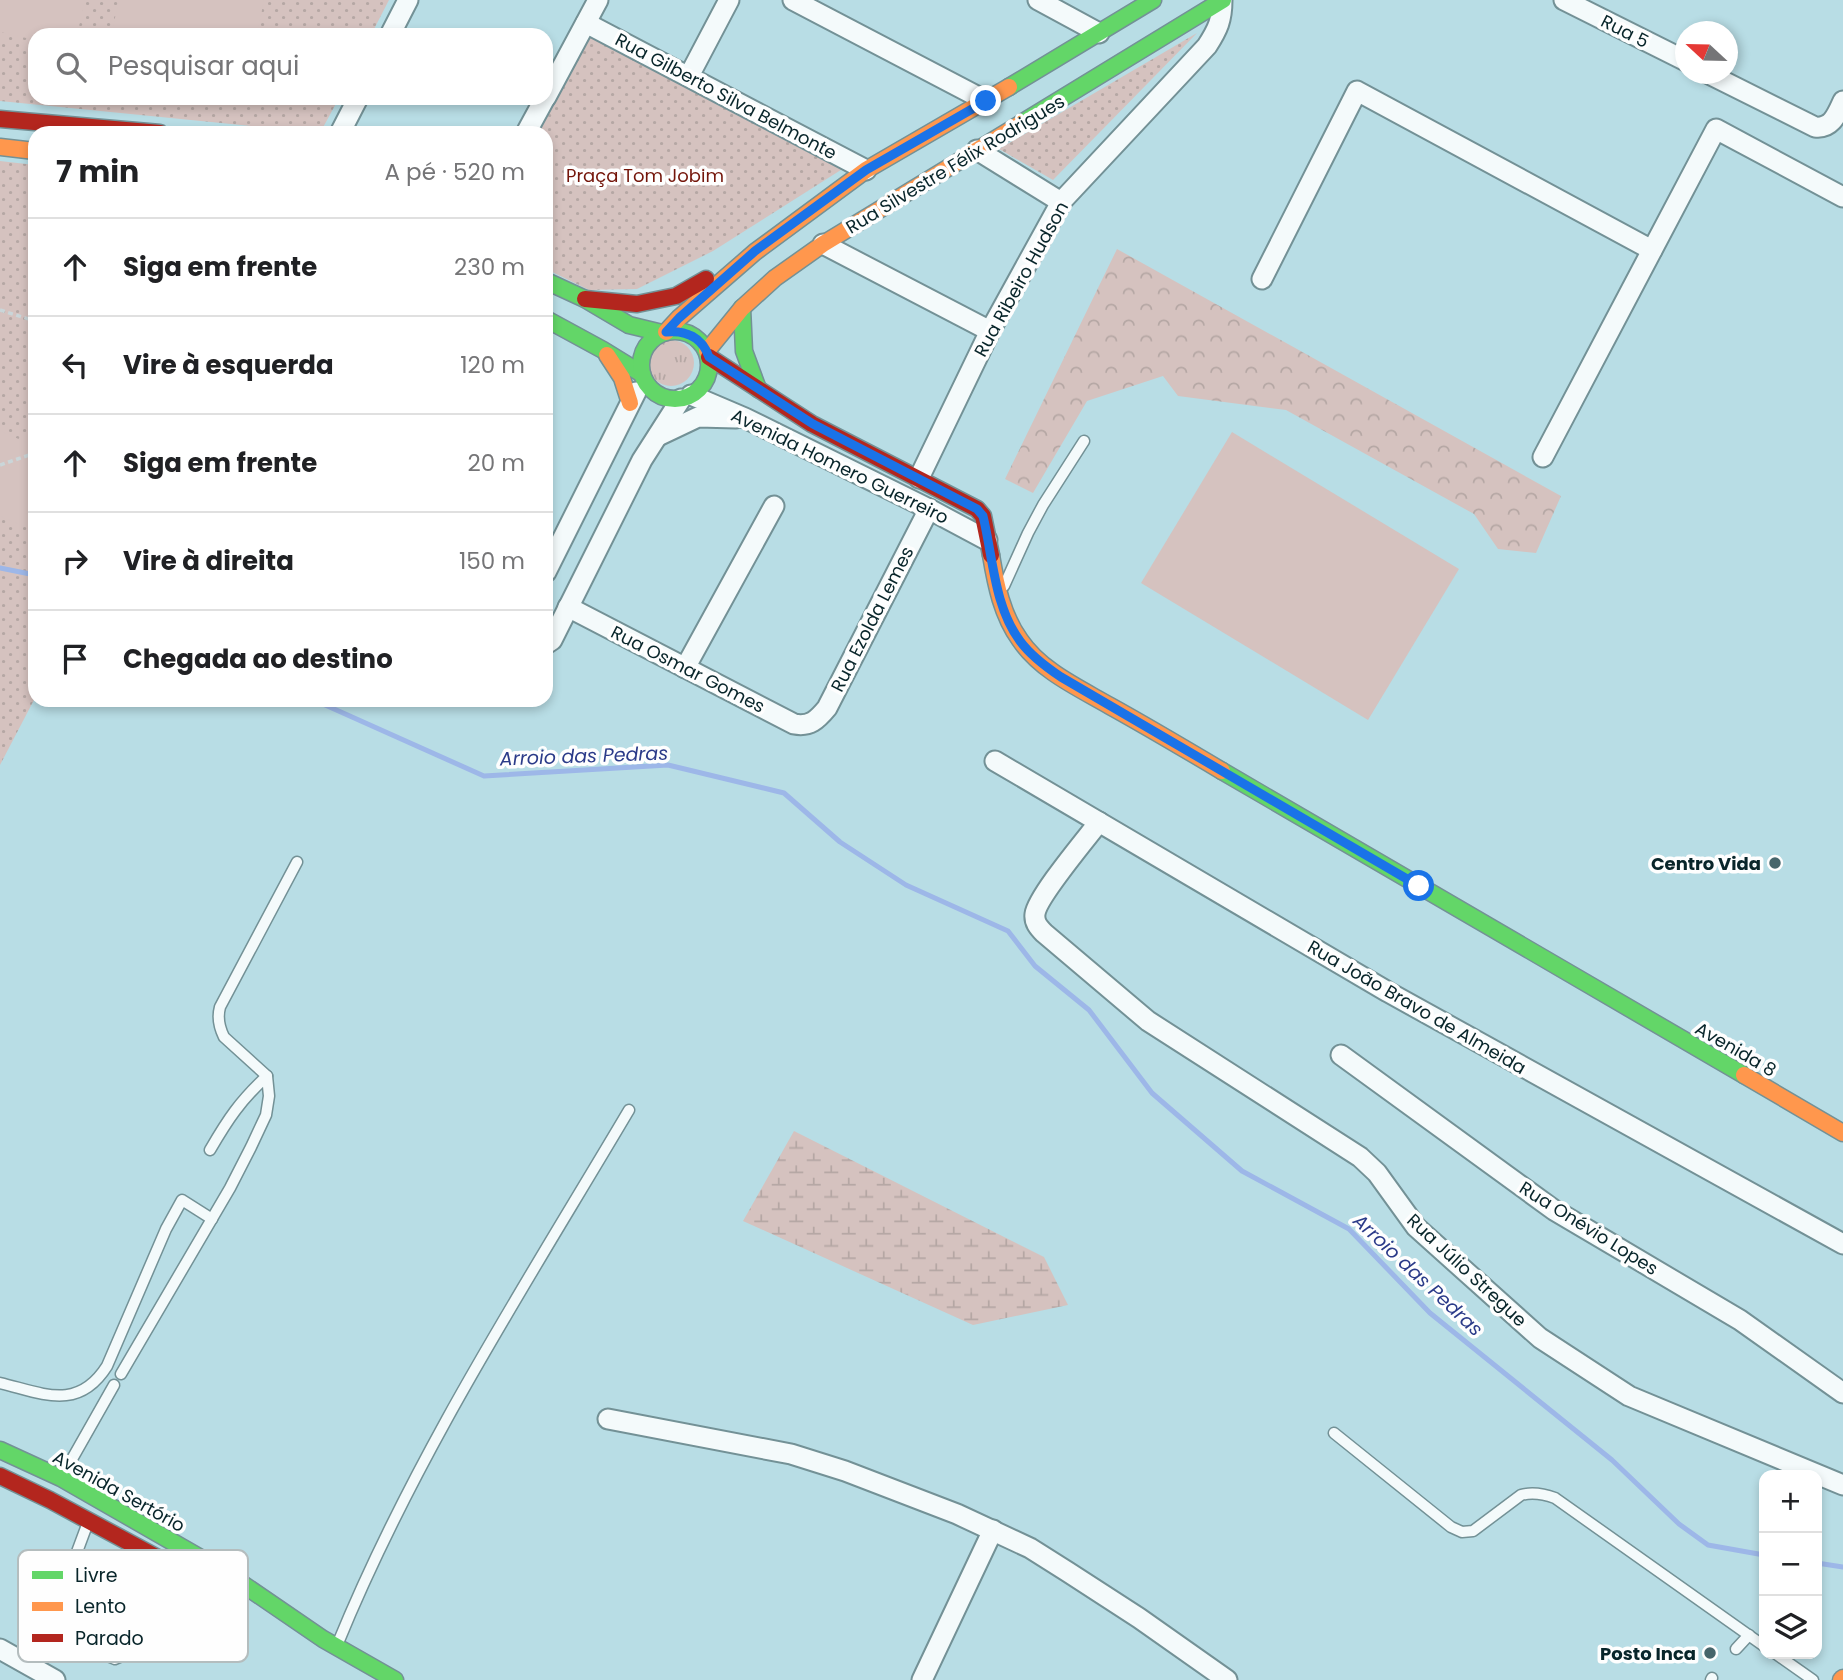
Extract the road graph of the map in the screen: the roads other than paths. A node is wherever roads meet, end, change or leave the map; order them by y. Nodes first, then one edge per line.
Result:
1 (408, 0) edge
2 (598, 0) edge
3 (729, 0) edge
4 (793, 0) edge
5 (1038, 0) edge
6 (1153, 0) edge
7 (1222, 0) edge
8 (1564, 0) edge
9 (586, 23) junction
10 (394, 28) edge
11 (1099, 33) junction
12 (1675, 56) edge
13 (689, 76) junction
14 (553, 84) edge
15 (1729, 84) edge
16 (986, 101) junction
17 (1843, 101) edge
18 (354, 105) edge
19 (542, 105) edge
20 (0, 119) edge
21 (80, 126) edge
22 (344, 126) edge
23 (530, 126) edge
24 (0, 147) edge
25 (28, 150) edge
26 (977, 150) junction
27 (866, 170) junction
28 (1843, 197) edge
29 (1061, 202) junction
30 (822, 244) junction
31 (1652, 250) junction
32 (755, 251) junction
33 (1262, 279) dead end
34 (553, 284) edge
35 (585, 299) junction
36 (742, 308) junction
37 (553, 323) edge
38 (990, 331) junction
39 (664, 333) junction
40 (603, 350) junction
41 (708, 354) junction
42 (643, 376) junction
43 (758, 388) junction
44 (686, 397) junction
45 (630, 403) junction
46 (745, 418) junction
47 (657, 436) junction
48 (1084, 441) dead end
49 (1543, 457) dead end
50 (919, 478) junction
51 (774, 506) dead end
52 (929, 509) junction
53 (987, 540) junction
54 (553, 558) edge
55 (1000, 597) junction
56 (568, 607) junction
57 (553, 638) edge
58 (685, 668) junction
59 (810, 724) joint
60 (995, 761) dead end
61 (1099, 822) junction
62 (297, 862) dead end
63 (1609, 998) joint
64 (1340, 1055) dead end
65 (267, 1076) junction
66 (629, 1110) dead end
67 (1843, 1133) edge
68 (210, 1150) dead end
69 (212, 1219) junction
70 (1843, 1244) edge
71 (121, 1374) dead end
72 (0, 1383) edge
73 (114, 1385) dead end
74 (1843, 1393) edge
75 (608, 1419) dead end
76 (1334, 1433) dead end
77 (0, 1450) edge
78 (0, 1476) edge
79 (1843, 1485) edge
80 (56, 1489) junction
81 (89, 1521) junction
82 (993, 1530) junction
83 (78, 1550) edge
84 (144, 1550) edge
85 (180, 1550) edge
86 (248, 1587) edge
87 (248, 1605) edge
88 (1749, 1635) junction
89 (330, 1642) junction
90 (1759, 1642) edge
91 (0, 1649) edge
92 (1736, 1649) dead end
93 (18, 1659) edge
94 (1783, 1659) edge
95 (23, 1662) edge
96 (55, 1680) edge
97 (395, 1680) edge
98 (922, 1680) edge
99 (1227, 1680) edge
100 (1813, 1680) edge

1 - 10 street
2 - 9 street
3 - 13 street
4 - 16 street
5 - 11 street
6 - 11 street, Rua Silvestre Félix Rodrigues
7 - 26 street, Rua Silvestre Félix Rodrigues
7 - 29 street, Rua Ribeiro Hudson
8 - 12 street, Rua 5
9 - 13 street, Rua Gilberto Silva Belmonte
9 - 14 street
11 - 16 street, Rua Silvestre Félix Rodrigues
13 - 27 street, Rua Gilberto Silva Belmonte
15 - 17 street
16 - 27 street, Rua Silvestre Félix Rodrigues
18 - 22 street
19 - 23 street
20 - 21 street
24 - 25 street
26 - 29 street
26 - 30 street, Rua Silvestre Félix Rodrigues
27 - 32 street, Rua Silvestre Félix Rodrigues
28 - 31 street
29 - 38 street, Rua Ribeiro Hudson
30 - 36 street, Rua Silvestre Félix Rodrigues
30 - 38 street
31 - 33 street
31 - 49 street
32 - 35 street
32 - 39 street, Rua Silvestre Félix Rodrigues
34 - 35 street
35 - 39 street
36 - 41 street, Rua Silvestre Félix Rodrigues
36 - 43 street
37 - 40 street
38 - 50 street, Rua Ribeiro Hudson
39 - 41 street
39 - 42 street
40 - 42 street
40 - 45 street
41 - 43 street, Avenida Homero Guerreiro
41 - 44 street
42 - 44 street
42 - 45 street
43 - 50 street, Avenida Homero Guerreiro
44 - 46 street, Avenida Homero Guerreiro
44 - 47 street
45 - 54 street
46 - 47 street
46 - 52 street, Avenida Homero Guerreiro
47 - 56 street
48 - 55 lane
50 - 53 street, Avenida Homero Guerreiro
51 - 58 street
52 - 53 street, Avenida Homero Guerreiro
52 - 59 street, Rua Ezolda Lemes
53 - 55 street, Avenida Homero Guerreiro
55 - 63 street, Avenida Homero Guerreiro
56 - 57 street
56 - 58 street, Rua Osmar Gomes
58 - 59 street, Rua Osmar Gomes
60 - 61 street, Rua João Bravo de Almeida
61 - 70 street, Rua João Bravo de Almeida
61 - 79 street, Rua Júlio Stregue
62 - 65 lane
63 - 67 street, Avenida 8
64 - 74 street, Rua Onévio Lopes
65 - 68 lane
65 - 69 lane
66 - 89 lane
69 - 71 lane
69 - 72 lane
73 - 80 lane
75 - 82 street
76 - 88 lane
77 - 80 street, Avenida Sertório
78 - 80 street, Avenida Sertório
80 - 81 street, Avenida Sertório
80 - 85 street, Avenida Sertório
81 - 83 lane
81 - 84 street, Avenida Sertório
82 - 98 street
82 - 99 street
86 - 89 street, Avenida Sertório
87 - 89 street, Avenida Sertório
88 - 90 lane
88 - 92 lane
89 - 97 street, Avenida Sertório
91 - 93 street
94 - 100 lane
95 - 96 street

